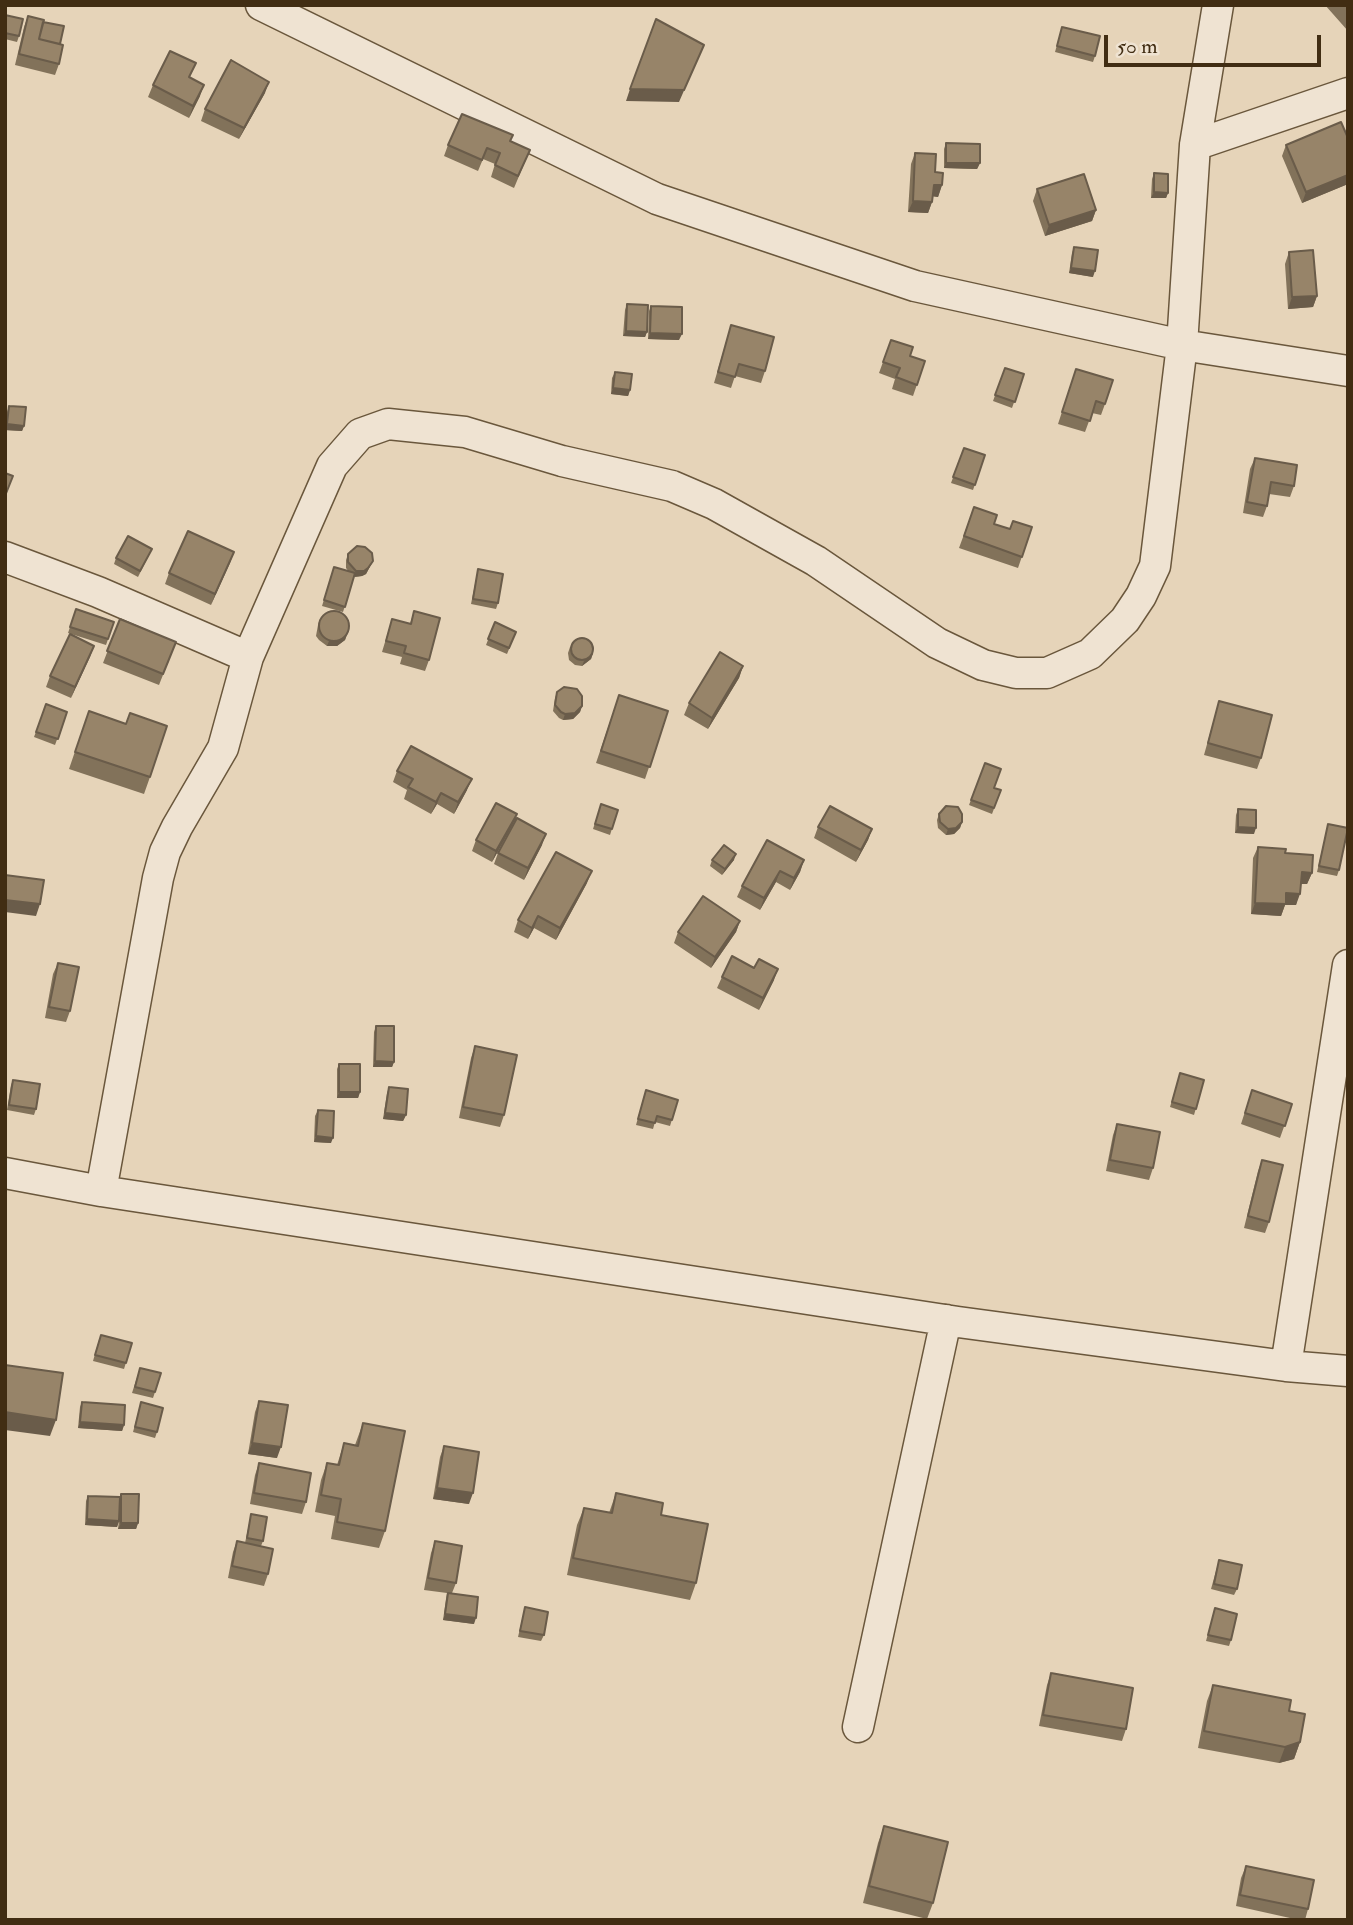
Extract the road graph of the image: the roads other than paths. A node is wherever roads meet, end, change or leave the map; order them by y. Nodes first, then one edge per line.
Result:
1 (261, 5) edge
2 (1218, 5) edge
3 (1348, 93) edge
4 (1195, 145) junction
5 (1182, 345) junction
6 (1348, 371) edge
7 (5, 557) edge
8 (248, 657) junction
9 (1348, 965) edge
10 (5, 1173) edge
11 (101, 1191) junction
12 (946, 1320) junction
13 (1286, 1366) junction
14 (1348, 1371) edge
15 (858, 1727) dead end

1 - 5 street
2 - 4 street
3 - 4 street
4 - 5 street
5 - 6 street
5 - 8 street
7 - 8 street
8 - 11 street
9 - 13 street
10 - 11 street
11 - 12 street
12 - 13 street
12 - 15 street
13 - 14 street

